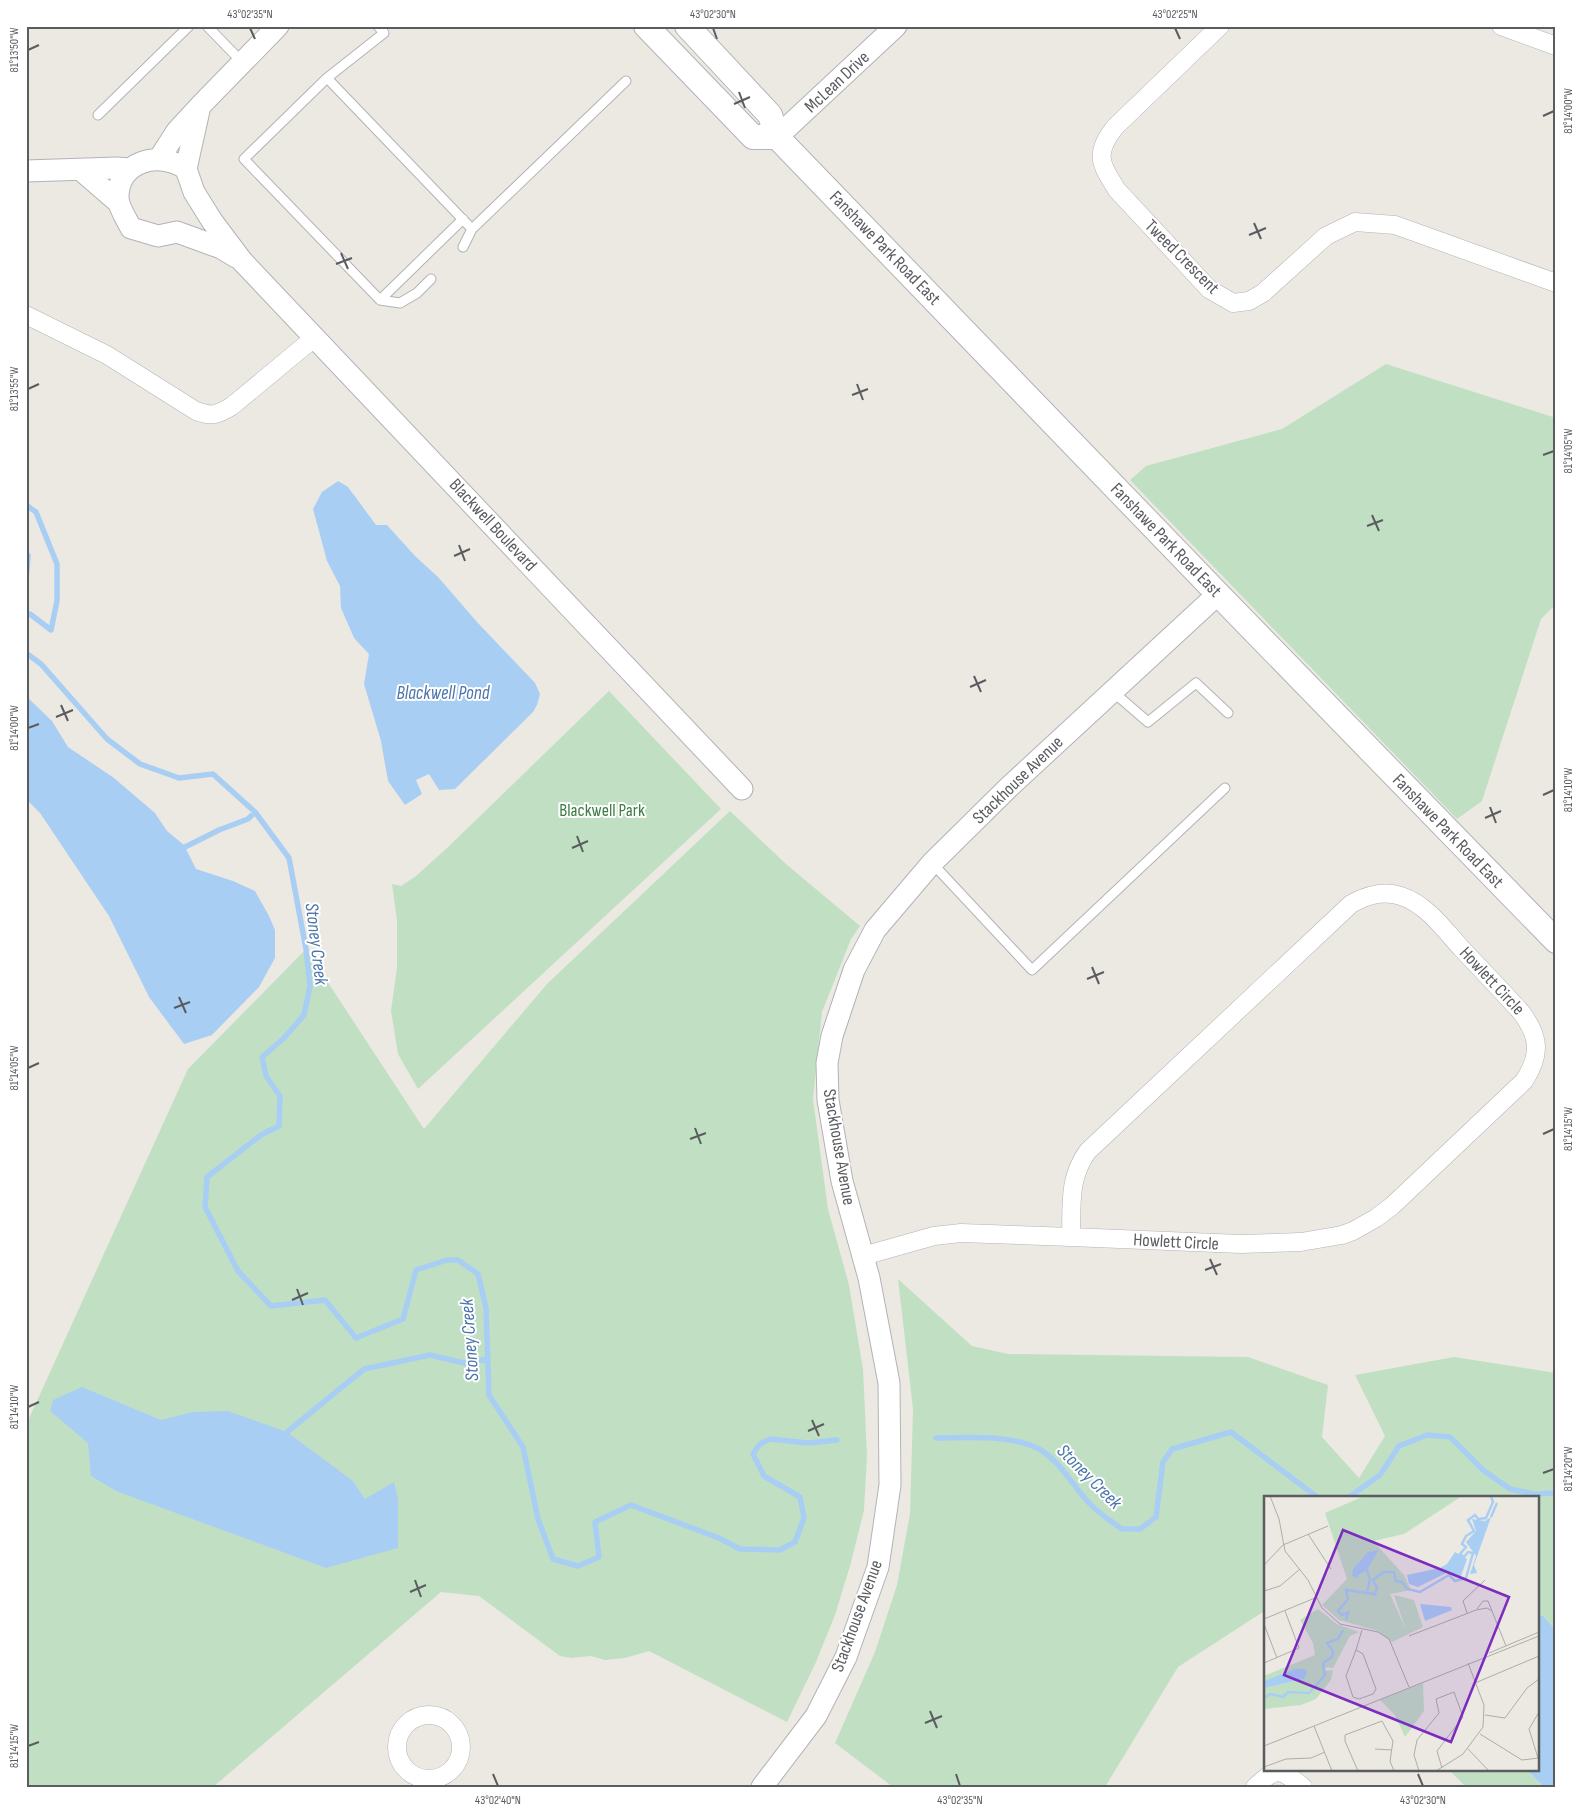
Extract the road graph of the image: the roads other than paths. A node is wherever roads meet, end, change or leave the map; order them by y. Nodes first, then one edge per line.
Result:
1 (189, 26) edge
2 (207, 26) edge
3 (278, 26) edge
4 (646, 26) edge
5 (687, 26) edge
6 (896, 26) edge
7 (1220, 26) edge
8 (1501, 26) edge
9 (384, 28) edge
10 (1556, 46) edge
11 (243, 63) junction
12 (327, 78) junction
13 (626, 80) dead end
14 (200, 106) junction
15 (98, 115) dead end
16 (777, 137) junction
17 (159, 158) junction
18 (130, 169) junction
19 (186, 169) junction
20 (81, 170) junction
21 (26, 171) edge
22 (194, 192) junction
23 (118, 202) junction
24 (463, 219) junction
25 (472, 228) junction
26 (177, 232) junction
27 (463, 247) dead end
28 (242, 261) junction
29 (431, 278) dead end
30 (1556, 283) edge
31 (380, 300) junction
32 (26, 315) edge
33 (314, 338) junction
34 (1218, 594) junction
35 (1112, 691) junction
36 (1228, 713) dead end
37 (1225, 788) dead end
38 (742, 790) dead end
39 (932, 863) junction
40 (1556, 941) edge
41 (1072, 1237) junction
42 (863, 1256) junction
43 (762, 1787) edge
44 (1255, 1787) edge
45 (1303, 1787) edge

1 - 15 lane
2 - 11 lane
3 - 11 street
4 - 16 main road
5 - 16 main road, Fanshawe Park Road East
6 - 16 street, McLean Drive
7 - 30 street, Tweed Crescent
8 - 10 street
9 - 12 lane
11 - 14 street
12 - 24 lane
12 - 31 lane
13 - 25 lane
14 - 17 street
14 - 19 street
16 - 34 main road, Fanshawe Park Road East
17 - 18 street
17 - 19 street
18 - 20 street
18 - 23 street
19 - 22 street, Blackwell Boulevard
20 - 21 street
20 - 23 street, Blackwell Boulevard
22 - 26 street, Blackwell Boulevard
22 - 28 street, Blackwell Boulevard
23 - 26 street, Blackwell Boulevard
24 - 25 lane
24 - 31 lane
25 - 27 lane
26 - 28 street, Blackwell Boulevard
28 - 33 street, Blackwell Boulevard
29 - 31 lane
32 - 33 street
33 - 38 street, Blackwell Boulevard
34 - 35 street, Stackhouse Avenue
34 - 40 main road, Fanshawe Park Road East
35 - 36 lane
35 - 39 street, Stackhouse Avenue
37 - 39 lane
39 - 42 street, Stackhouse Avenue
41 - 41 street, Howlett Circle
41 - 42 street, Howlett Circle
42 - 43 street, Stackhouse Avenue
44 - 45 street

